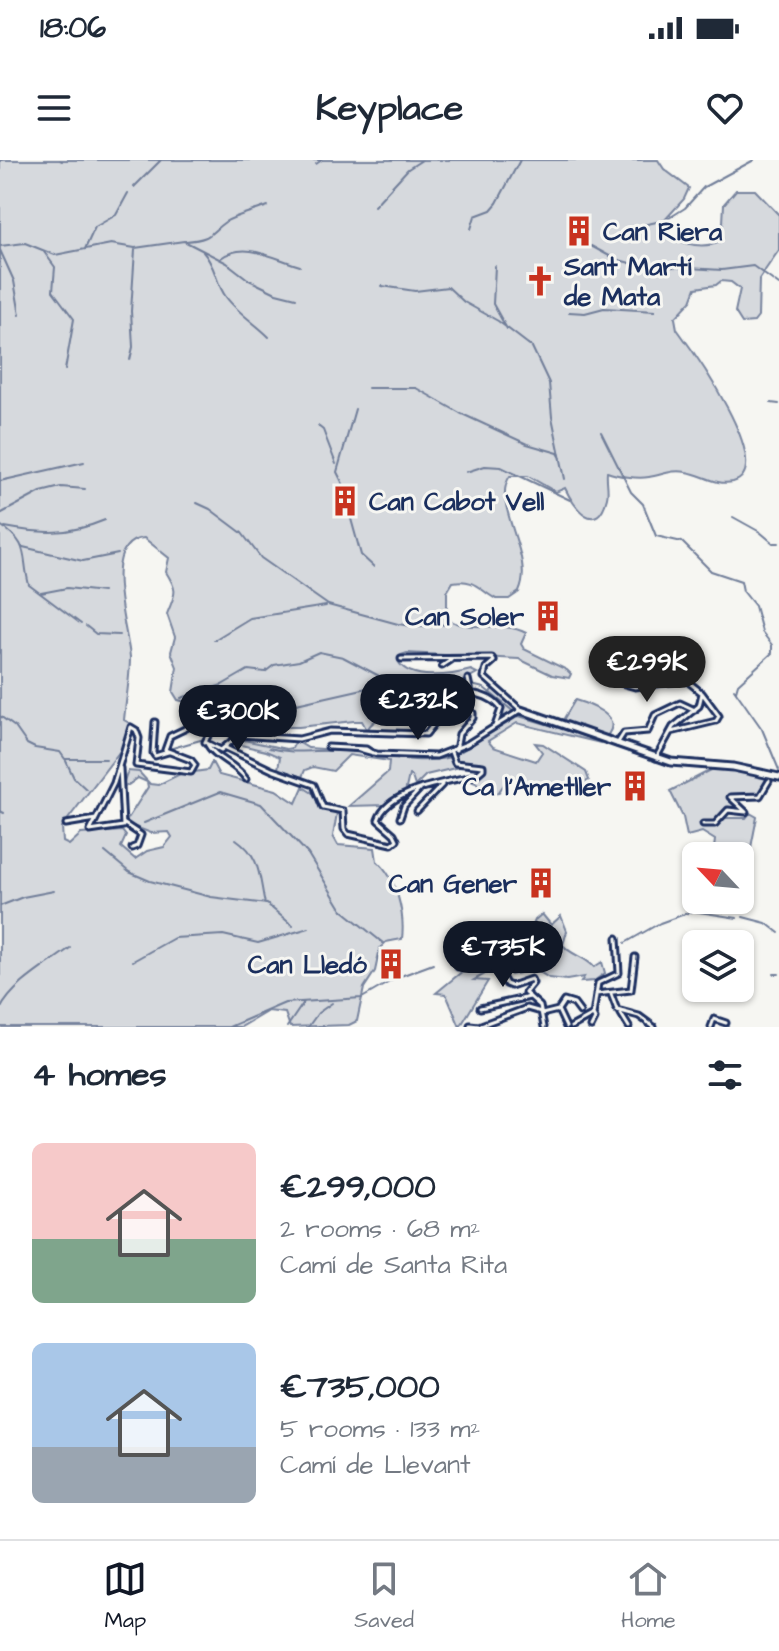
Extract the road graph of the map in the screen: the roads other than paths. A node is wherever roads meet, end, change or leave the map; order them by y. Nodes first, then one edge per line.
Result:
1 (401, 659) dead end
2 (627, 659) dead end
3 (451, 660) junction
4 (442, 666) dead end
5 (684, 670) dead end
6 (468, 679) dead end
7 (686, 680) junction
8 (471, 693) junction
9 (702, 693) junction
10 (427, 707) junction
11 (445, 710) junction
12 (521, 710) junction
13 (695, 710) junction
14 (437, 719) junction
15 (155, 722) dead end
16 (495, 726) junction
17 (671, 732) junction
18 (457, 740) junction
19 (205, 742) junction
20 (467, 744) junction
21 (616, 745) junction
22 (328, 747) dead end
23 (226, 748) junction
24 (453, 751) junction
25 (168, 752) junction
26 (656, 758) junction
27 (120, 768) junction
28 (773, 778) edge
29 (246, 779) dead end
30 (445, 783) junction
31 (421, 788) junction
32 (417, 811) dead end
33 (400, 818) dead end
34 (96, 819) junction
35 (123, 823) junction
36 (66, 824) dead end
37 (703, 824) dead end
38 (132, 848) dead end
39 (617, 938) dead end
40 (635, 957) dead end
41 (458, 967) dead end
42 (595, 994) junction
43 (611, 994) junction
44 (530, 997) junction
45 (480, 1008) dead end
46 (558, 1010) junction
47 (580, 1012) dead end
48 (542, 1013) junction
49 (621, 1013) junction
50 (593, 1015) junction
51 (726, 1023) dead end
52 (470, 1025) dead end
53 (481, 1025) junction
54 (488, 1027) edge
55 (544, 1027) edge
56 (568, 1027) edge
57 (591, 1027) edge
58 (629, 1027) edge
59 (654, 1027) edge
60 (711, 1027) edge

1 - 3 street
2 - 7 street
3 - 4 street
3 - 12 street
5 - 7 street
6 - 8 street
7 - 9 street
8 - 10 street
8 - 16 street
9 - 13 street
9 - 17 street
10 - 11 street
10 - 14 street
11 - 14 street
11 - 18 street
12 - 16 street
12 - 21 street
13 - 17 street
13 - 21 street
14 - 23 street
15 - 25 street
16 - 20 street
17 - 26 street
18 - 20 street
18 - 24 street
19 - 23 street
19 - 25 street
19 - 29 street
20 - 24 street
21 - 26 street
22 - 24 street
23 - 31 street
24 - 30 street
25 - 27 street
26 - 28 street
27 - 34 street
27 - 35 street
28 - 37 street
30 - 31 street
30 - 32 street
31 - 33 street
34 - 35 street
34 - 36 street
35 - 38 street
39 - 42 street
40 - 43 street
41 - 44 street
42 - 43 street
42 - 50 street
43 - 49 street
44 - 45 street
44 - 48 street
46 - 47 street
46 - 48 street
46 - 56 street
48 - 53 street
48 - 55 street
49 - 58 street
49 - 59 street
50 - 56 street
50 - 57 street
51 - 60 street
52 - 53 street
53 - 54 street

